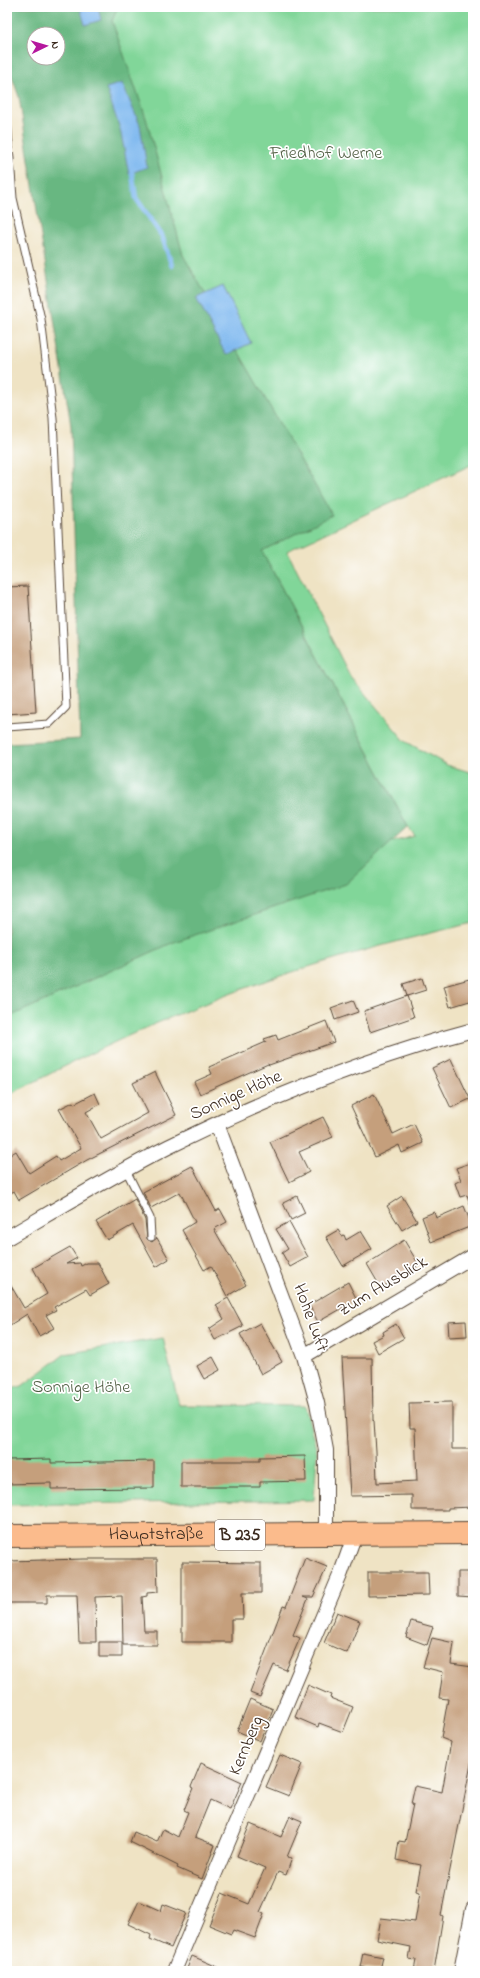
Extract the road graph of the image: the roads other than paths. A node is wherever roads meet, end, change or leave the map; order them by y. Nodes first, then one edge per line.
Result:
1 (7, 119) edge
2 (7, 727) edge
3 (473, 1030) edge
4 (217, 1124) junction
5 (126, 1170) junction
6 (150, 1237) dead end
7 (7, 1238) edge
8 (469, 1261) edge
9 (304, 1356) junction
10 (473, 1533) edge
11 (326, 1534) junction
12 (355, 1534) junction
13 (7, 1536) edge
14 (473, 1909) edge
15 (174, 1971) edge
16 (461, 1971) edge

1 - 2 lane
3 - 4 street, Sonnige Höhe
4 - 5 street, Sonnige Höhe
4 - 9 street, Hohe Luft
5 - 6 lane
5 - 7 street, Sonnige Höhe
8 - 9 street, Zum Ausblick
9 - 11 street, Hohe Luft
10 - 12 main road, Hauptstraße / B 235
11 - 12 main road, Hauptstraße / B 235
11 - 13 main road, Hauptstraße / B 235
12 - 15 street, Kernberg
14 - 16 street

